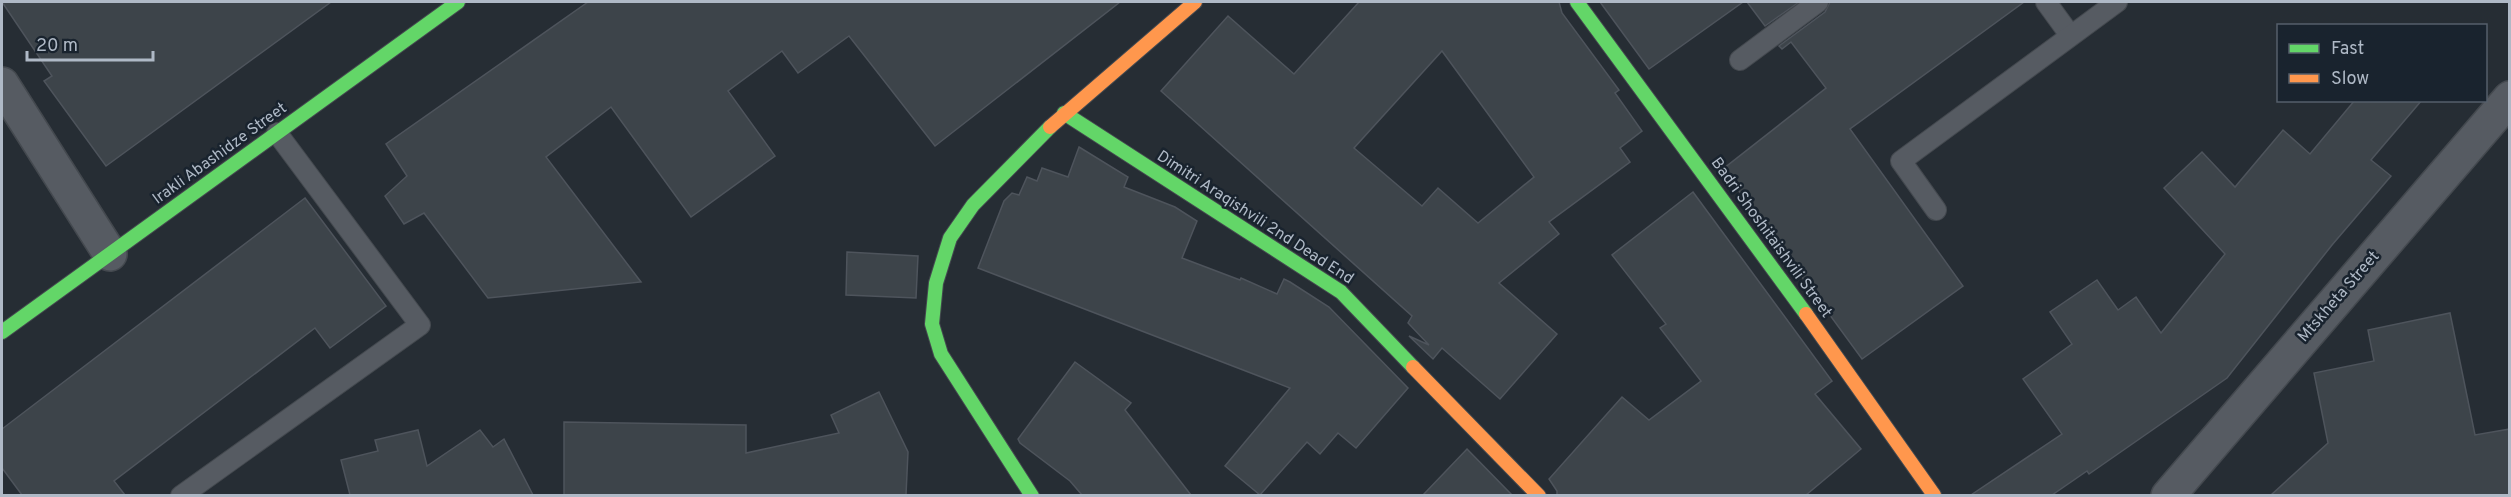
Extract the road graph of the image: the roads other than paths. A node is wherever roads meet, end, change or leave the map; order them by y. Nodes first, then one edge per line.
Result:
1 (458, 2) edge
2 (1195, 2) edge
3 (1577, 2) edge
4 (1818, 2) edge
5 (2046, 2) edge
6 (2117, 2) edge
7 (2070, 35) junction
8 (1740, 60) dead end
9 (2, 84) edge
10 (2510, 98) edge
11 (1064, 113) junction
12 (277, 133) junction
13 (1936, 210) dead end
14 (110, 254) junction
15 (2, 332) edge
16 (181, 495) edge
17 (1032, 495) edge
18 (1539, 495) edge
19 (1934, 495) edge
20 (2168, 495) edge

1 - 12 street, Irakli Abashidze Street
2 - 11 street
3 - 19 street, Badri Shoshitaishvili Street
4 - 8 lane
5 - 7 lane
6 - 7 lane
7 - 13 lane
9 - 14 street
10 - 20 street, Mtskheta Street
11 - 17 street
11 - 18 street, Dimitri Araqishvili 2nd Dead End
12 - 14 street, Irakli Abashidze Street
12 - 16 lane
14 - 15 street, Irakli Abashidze Street

